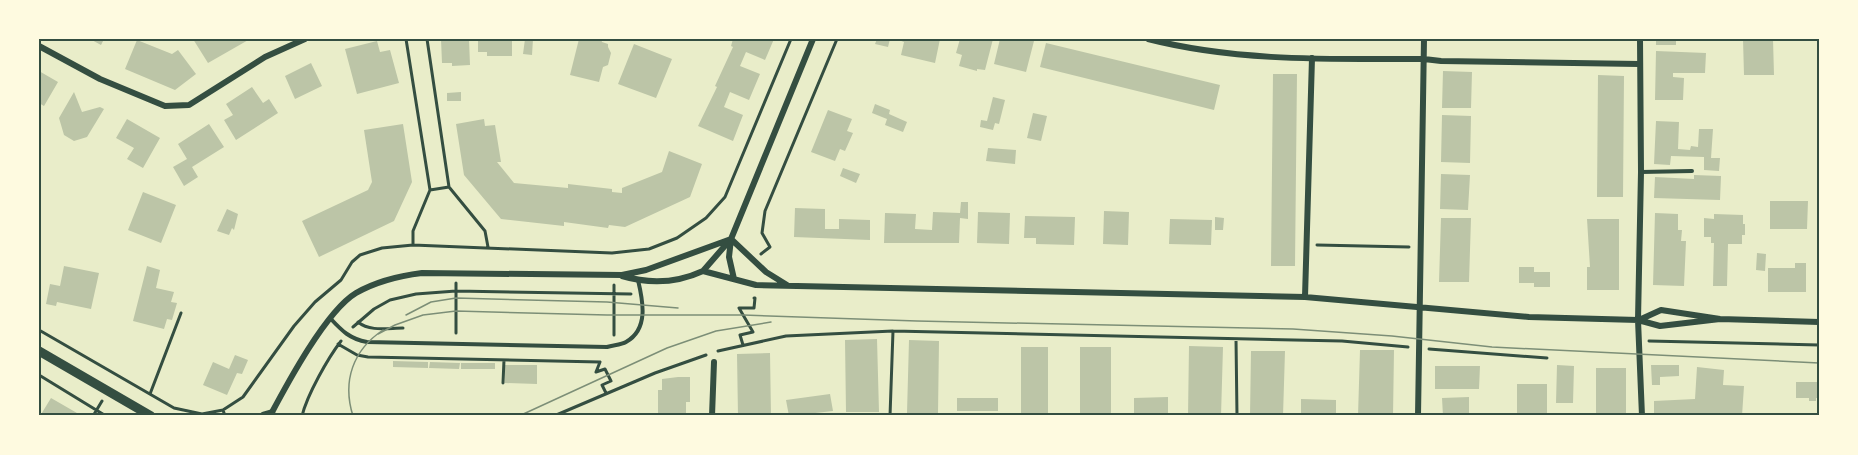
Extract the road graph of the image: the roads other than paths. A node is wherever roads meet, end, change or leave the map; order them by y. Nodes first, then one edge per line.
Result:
1 (305, 39) edge
2 (813, 39) edge
3 (1424, 39) edge
4 (1640, 39) edge
5 (1153, 40) edge
6 (39, 46) edge
7 (1312, 58) junction
8 (1424, 59) junction
9 (1639, 64) junction
10 (1692, 171) dead end
11 (1641, 172) junction
12 (730, 239) junction
13 (703, 271) junction
14 (622, 275) junction
15 (734, 279) junction
16 (638, 280) junction
17 (787, 285) junction
18 (1305, 297) junction
19 (1419, 307) junction
20 (330, 318) junction
21 (1720, 319) junction
22 (1638, 320) junction
23 (1819, 322) edge
24 (39, 351) edge
25 (714, 362) dead end
26 (269, 415) edge
27 (1819, 415) edge
28 (151, 416) edge
29 (712, 416) edge
30 (1418, 416) edge
31 (1642, 416) edge
32 (1807, 416) edge

1 - 6 street
2 - 12 street
3 - 8 street
4 - 9 street
5 - 7 street
7 - 8 street
7 - 18 street
8 - 9 street
8 - 19 street
9 - 11 street
10 - 11 lane
11 - 22 street
12 - 13 street
12 - 14 street
12 - 15 street
12 - 17 street
13 - 15 street
13 - 16 street
14 - 16 street
14 - 20 street
15 - 17 street
16 - 20 lane
17 - 18 street
18 - 19 street
19 - 22 street
19 - 30 street
20 - 26 street
21 - 22 street
21 - 22 street
21 - 23 street
22 - 31 street
24 - 28 street
25 - 29 street
27 - 32 lane

